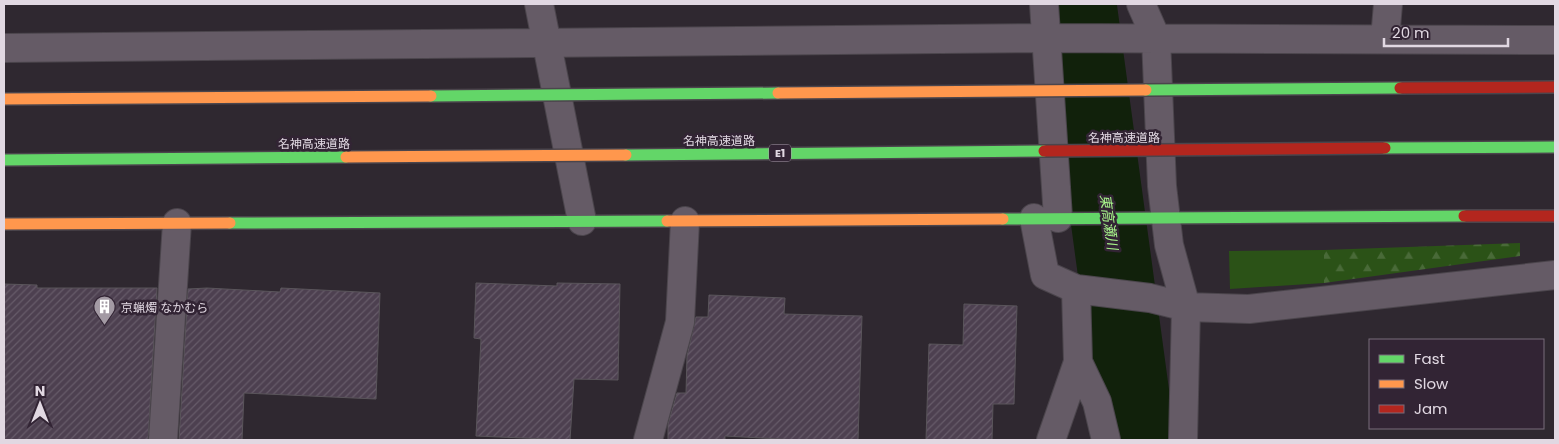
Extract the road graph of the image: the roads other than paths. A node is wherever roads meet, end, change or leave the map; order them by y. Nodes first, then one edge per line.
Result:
1 (539, 4) edge
2 (1044, 4) edge
3 (1141, 4) edge
4 (1388, 4) edge
5 (1054, 38) junction
6 (1156, 38) junction
7 (1385, 39) junction
8 (1555, 40) edge
9 (547, 44) junction
10 (4, 48) edge
11 (1555, 87) edge
12 (4, 99) edge
13 (1555, 147) edge
14 (4, 160) edge
15 (1555, 216) edge
16 (1046, 218) junction
17 (1166, 218) junction
18 (582, 220) junction
19 (686, 220) junction
20 (177, 223) junction
21 (4, 224) edge
22 (1555, 275) edge
23 (1081, 290) junction
24 (1186, 307) junction
25 (1078, 362) junction
26 (163, 440) edge
27 (648, 440) edge
28 (1051, 440) edge
29 (1106, 440) edge
30 (1182, 440) edge

1 - 9 street
2 - 5 street
3 - 6 street
4 - 7 street
5 - 6 street
5 - 9 street
5 - 16 street
6 - 7 street
6 - 17 street
7 - 8 street
9 - 10 street
9 - 18 street
11 - 12 main road, bridge
13 - 14 main road, 名神高速道路 / E1, bridge
15 - 17 main road
16 - 17 main road
16 - 19 main road
16 - 23 street
17 - 24 street
18 - 19 main road
18 - 20 main road
19 - 27 street
20 - 21 main road
20 - 26 street
22 - 24 street
23 - 24 street
23 - 25 street
24 - 30 street
25 - 28 street
25 - 29 street

